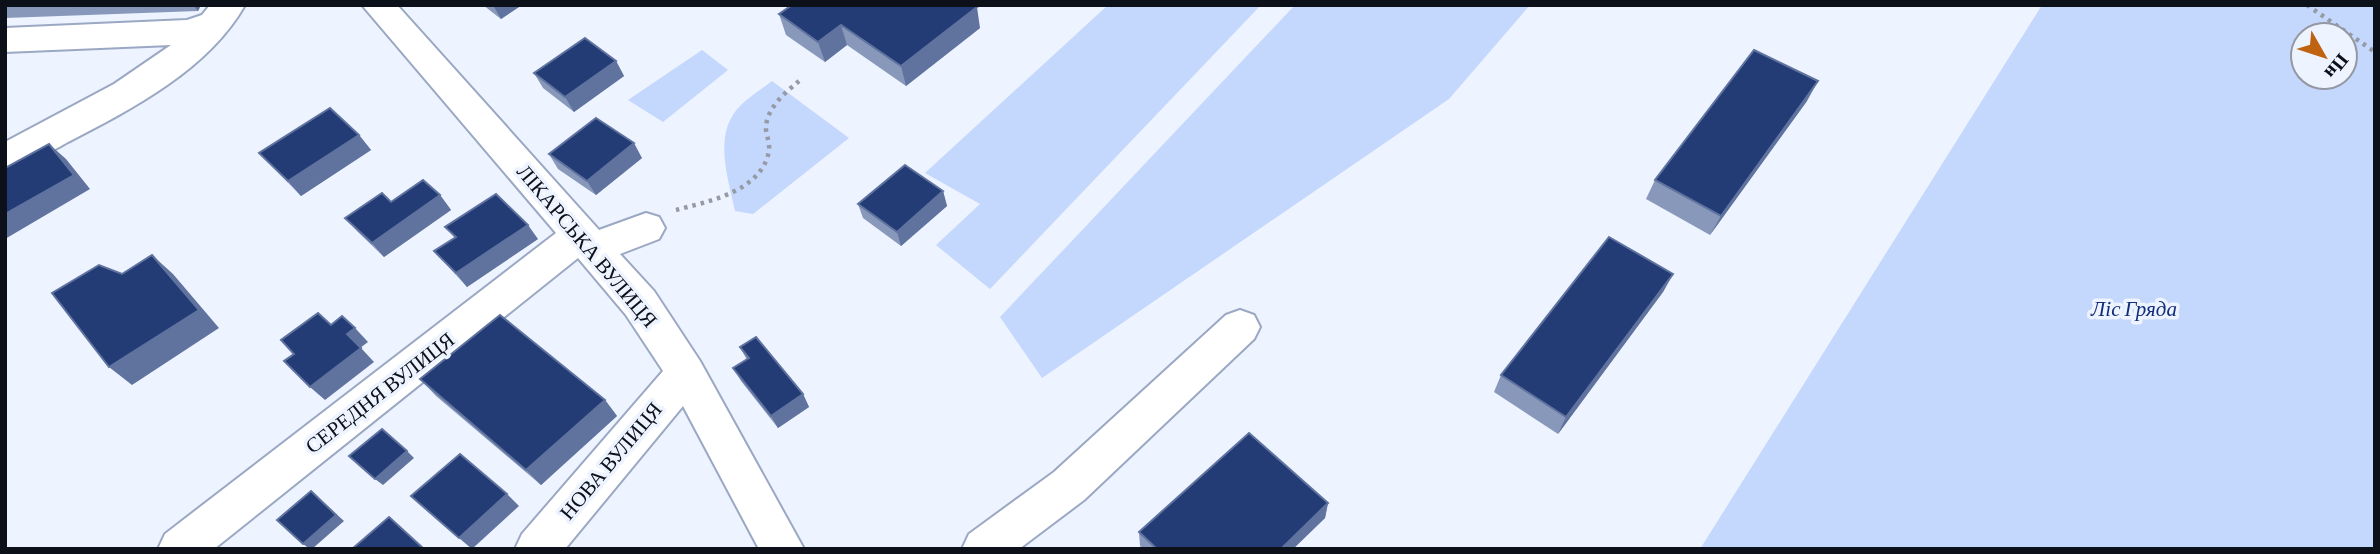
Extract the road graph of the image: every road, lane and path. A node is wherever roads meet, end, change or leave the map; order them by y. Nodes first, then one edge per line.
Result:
1 (378, 5) edge
2 (2307, 5) edge
3 (223, 14) edge
4 (5, 40) edge
5 (2375, 52) edge
6 (799, 81) dead end
7 (5, 159) edge
8 (659, 219) joint
9 (586, 242) junction
10 (1240, 327) dead end
11 (686, 373) junction
12 (180, 549) edge
13 (537, 549) edge
14 (782, 549) edge
15 (984, 549) edge

1 - 9 street, ЛІКАРСЬКА ВУЛИЦЯ
2 - 5 path
3 - 4 street
3 - 7 street
6 - 8 path
8 - 9 street, СЕРЕДНЯ ВУЛИЦЯ
9 - 11 street, ЛІКАРСЬКА ВУЛИЦЯ
9 - 12 street, СЕРЕДНЯ ВУЛИЦЯ
10 - 15 street
11 - 13 street, НОВА ВУЛИЦЯ
11 - 14 street, ЛІКАРСЬКА ВУЛИЦЯ

